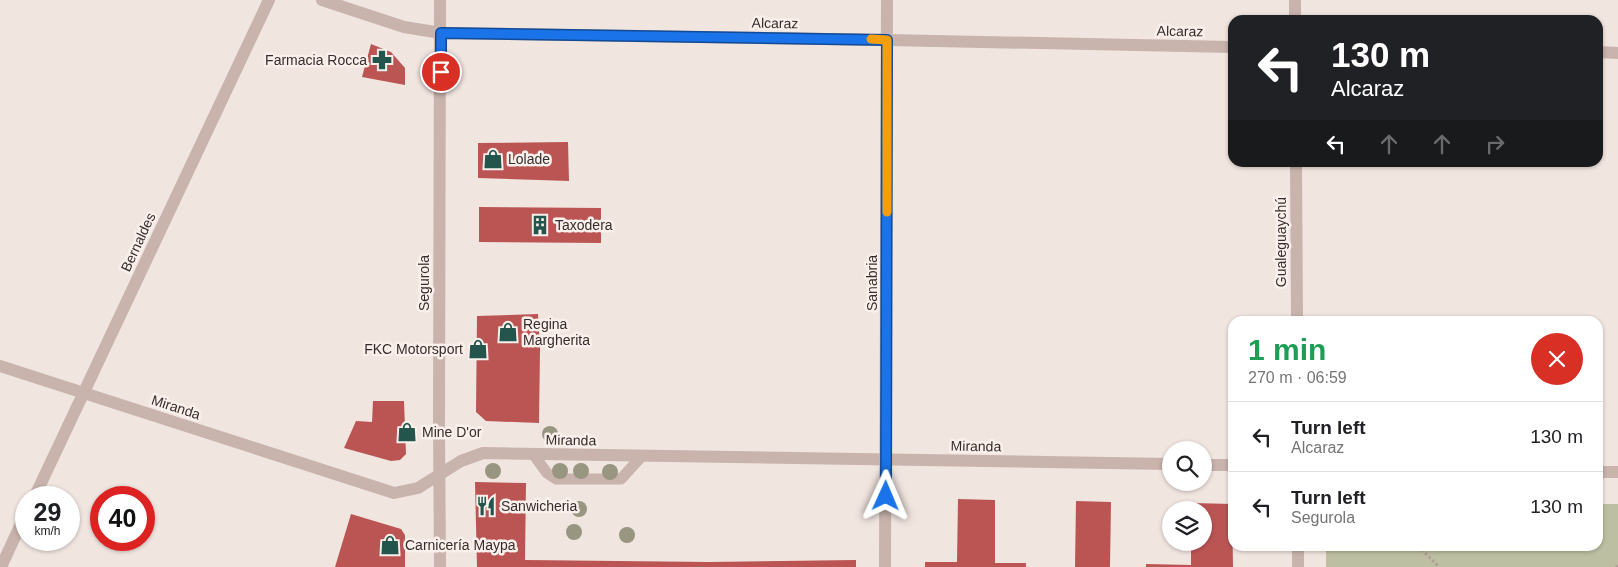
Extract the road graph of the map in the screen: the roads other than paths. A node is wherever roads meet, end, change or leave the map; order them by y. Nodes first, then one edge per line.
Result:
1 (268, 0) edge
2 (322, 0) edge
3 (440, 0) edge
4 (887, 0) edge
5 (1295, 0) edge
6 (1295, 15) edge
7 (441, 33) junction
8 (887, 40) junction
9 (1228, 47) edge
10 (1603, 52) edge
11 (1618, 53) edge
12 (1296, 167) edge
13 (1297, 316) edge
14 (0, 366) edge
15 (83, 393) junction
16 (533, 454) junction
17 (641, 456) junction
18 (886, 460) junction
19 (1162, 464) edge
20 (1212, 465) edge
21 (1228, 465) edge
22 (1603, 472) edge
23 (1618, 472) edge
24 (440, 474) junction
25 (40, 486) edge
26 (15, 537) edge
27 (1298, 551) edge
28 (1, 567) edge
29 (440, 567) edge
30 (885, 567) edge
31 (1298, 567) edge

1 - 15 street, Bernaldes
2 - 7 street, Alcaraz
3 - 7 street, Segurola
4 - 8 street, Sanabria
5 - 6 street
7 - 8 street, Alcaraz
7 - 24 street, Segurola
8 - 9 street, Alcaraz
8 - 18 street, Sanabria
10 - 11 street
12 - 13 street, Gualeguaychú
14 - 15 street, Miranda
15 - 24 street, Miranda
15 - 25 street, Bernaldes
16 - 17 street, Miranda
16 - 17 lane
16 - 24 street, Miranda
17 - 18 street, Miranda
18 - 19 street, Miranda
18 - 30 street, Sanabria
20 - 21 street
22 - 23 street
24 - 29 street, Segurola
26 - 28 street
27 - 31 street

